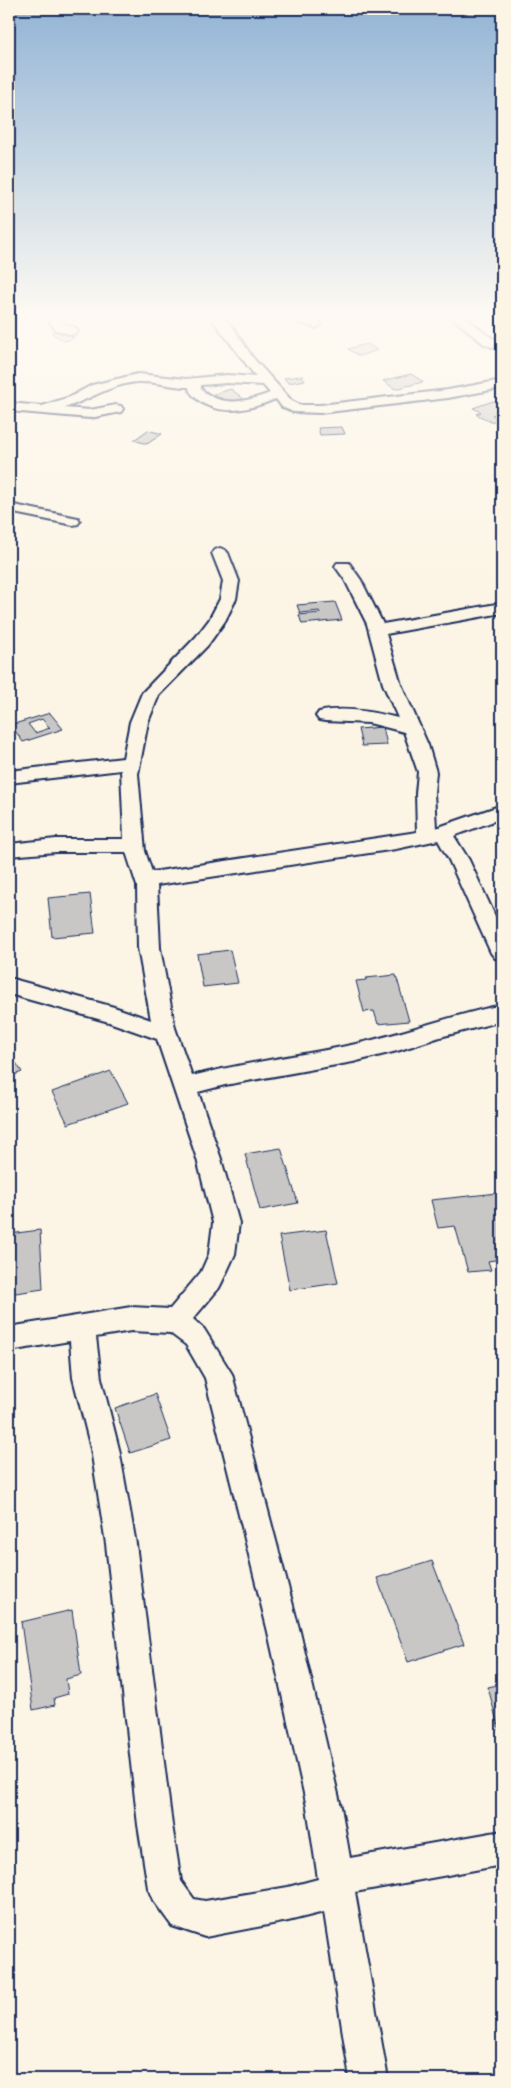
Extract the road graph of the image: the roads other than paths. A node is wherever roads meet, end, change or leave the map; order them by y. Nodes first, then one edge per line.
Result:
1 (72, 412) edge
2 (98, 412) edge
3 (9, 508) edge
4 (73, 521) dead end
5 (220, 553) dead end
6 (343, 566) dead end
7 (502, 608) edge
8 (378, 630) junction
9 (325, 716) dead end
10 (411, 728) junction
11 (131, 763) junction
12 (9, 777) edge
13 (502, 811) edge
14 (435, 835) junction
15 (134, 846) junction
16 (9, 850) edge
17 (145, 880) junction
18 (502, 952) edge
19 (9, 986) edge
20 (502, 1013) edge
21 (166, 1034) junction
22 (184, 1087) junction
23 (176, 1321) junction
24 (82, 1327) junction
25 (9, 1339) edge
26 (502, 1848) edge
27 (336, 1885) junction
28 (369, 2079) edge

1 - 2 street
3 - 4 street
5 - 11 street
6 - 8 street
7 - 8 street
8 - 10 street
9 - 10 street
10 - 14 street
11 - 12 street
11 - 15 street
13 - 14 street
14 - 17 street
14 - 18 street
15 - 16 street
15 - 17 street
17 - 21 street
19 - 21 street
20 - 22 street
21 - 22 street
22 - 23 street
23 - 24 street
23 - 27 street
24 - 25 street
24 - 27 street
26 - 27 street
27 - 28 street

